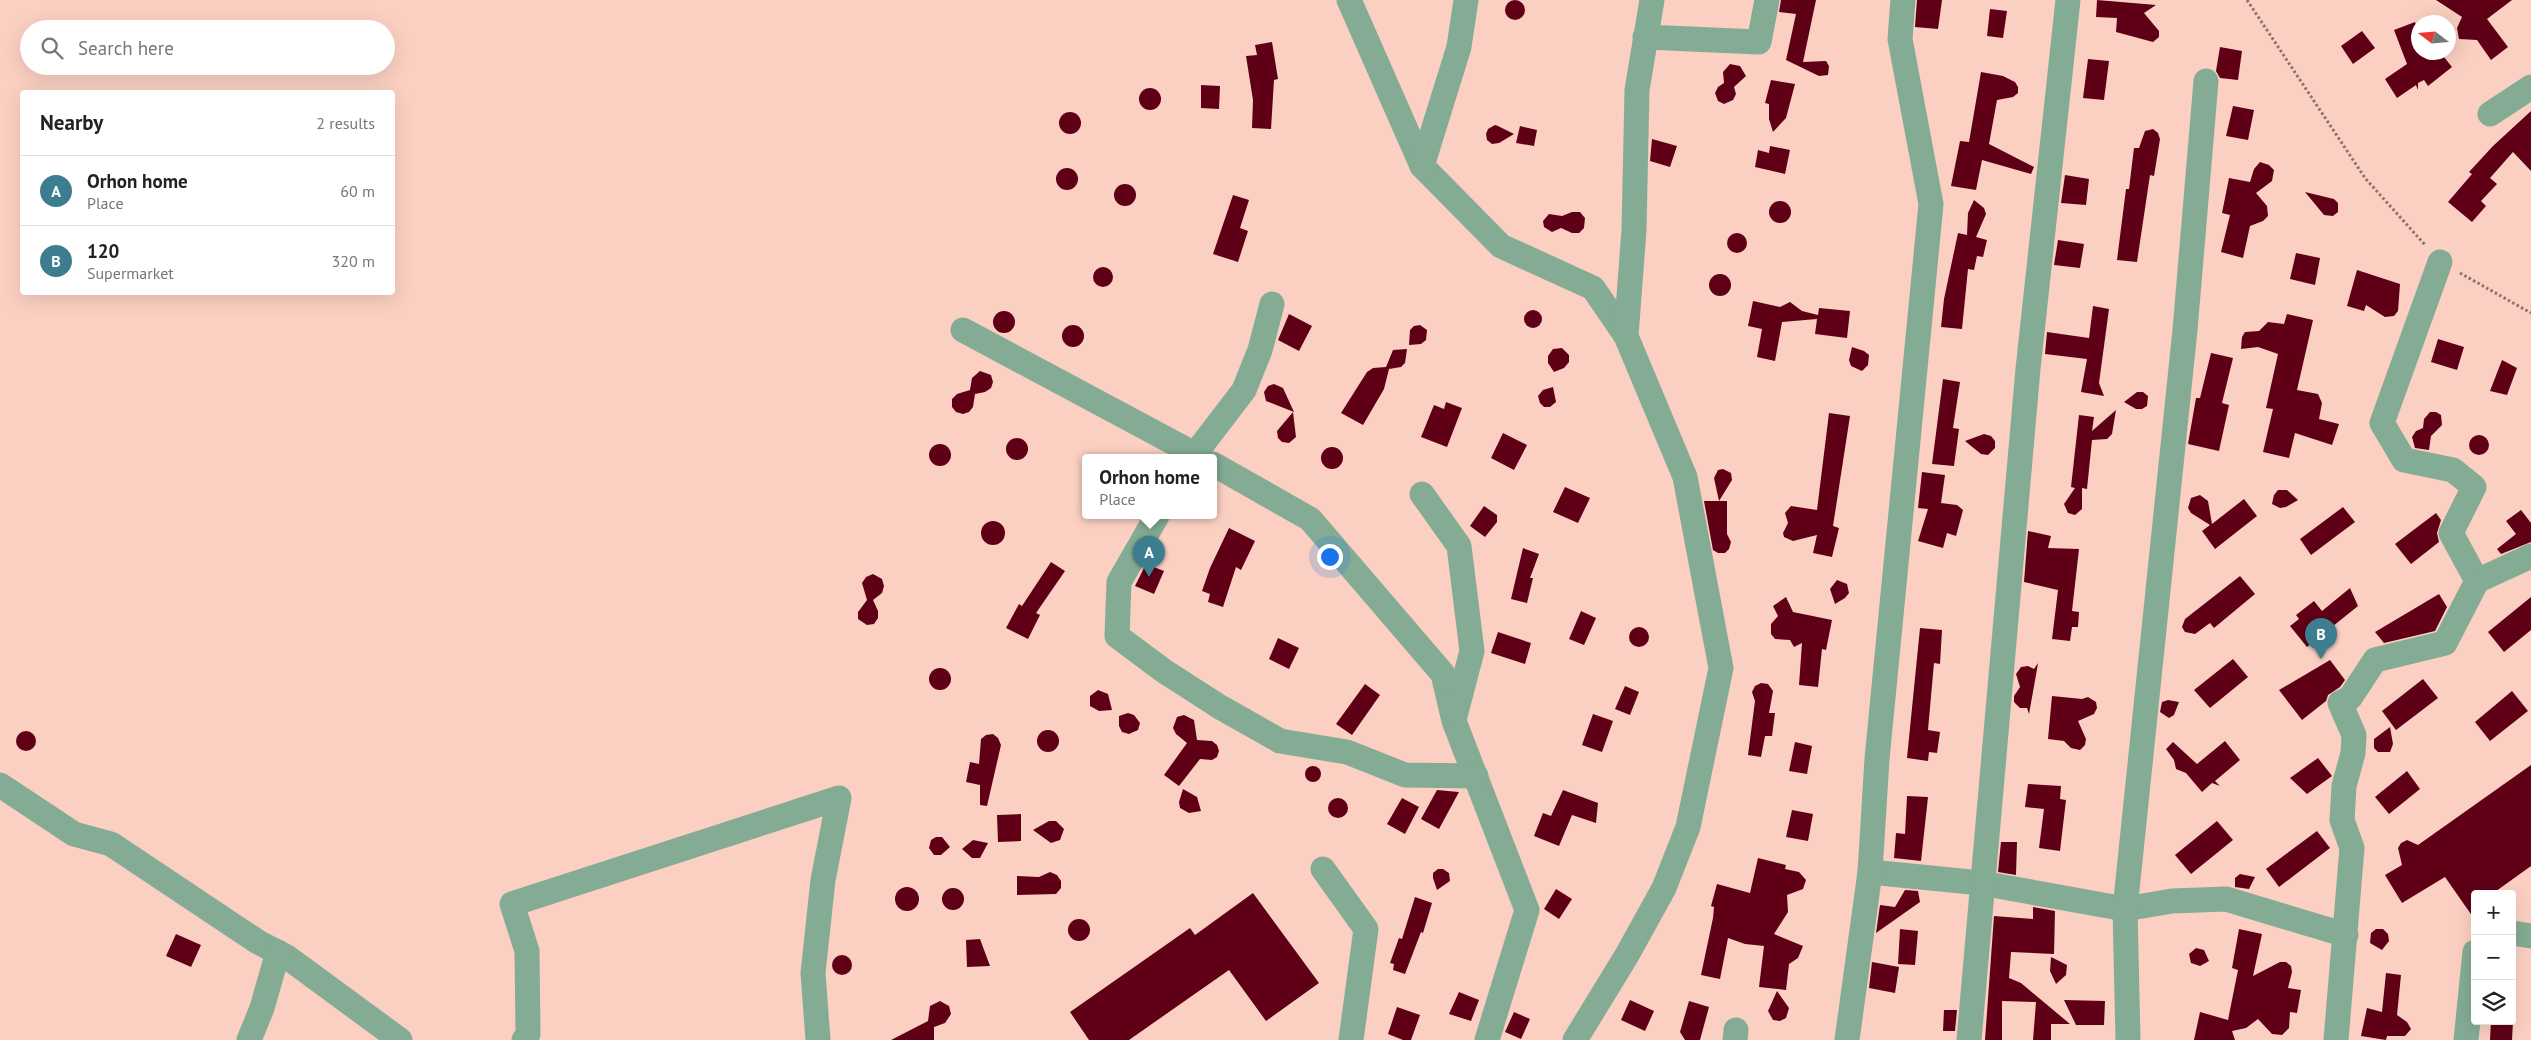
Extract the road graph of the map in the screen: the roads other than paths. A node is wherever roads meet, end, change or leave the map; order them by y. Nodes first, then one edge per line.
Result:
1 (1349, 0) edge
2 (1466, 0) edge
3 (1652, 0) edge
4 (1767, 0) edge
5 (1903, 0) edge
6 (2068, 0) edge
7 (1645, 37) junction
8 (2206, 81) dead end
9 (2531, 87) edge
10 (2490, 114) dead end
11 (1422, 166) junction
12 (2440, 262) road end
13 (1272, 304) dead end
14 (963, 330) dead end
15 (1626, 336) junction
16 (1191, 454) edge
17 (1203, 454) edge
18 (1217, 468) edge
19 (1422, 494) dead end
20 (1155, 519) edge
21 (2531, 556) edge
22 (2477, 581) junction
23 (1454, 721) junction
24 (1476, 776) junction
25 (0, 785) edge
26 (1324, 869) dead end
27 (1870, 872) junction
28 (1981, 883) junction
29 (2125, 909) junction
30 (2516, 934) edge
31 (2346, 935) junction
32 (2531, 936) edge
33 (278, 952) junction
34 (2472, 980) edge
35 (249, 1040) edge
36 (400, 1040) edge
37 (524, 1040) edge
38 (818, 1040) edge
39 (1351, 1040) edge
40 (1487, 1040) edge
41 (1575, 1040) edge
42 (1848, 1040) edge
43 (1969, 1040) edge
44 (2128, 1040) edge
45 (2336, 1040) edge
46 (2466, 1040) edge

1 - 11 street
2 - 11 street
3 - 7 street
4 - 7 street
5 - 27 street
6 - 28 street
7 - 15 street
8 - 29 street
9 - 10 street
11 - 15 street
12 - 22 street
13 - 17 street
14 - 16 street
15 - 41 street
18 - 23 street
19 - 23 street
20 - 24 street
21 - 22 street
22 - 31 street
23 - 24 street
24 - 40 street
25 - 33 street
26 - 39 street
27 - 28 street
27 - 42 street
28 - 29 street
28 - 43 street
29 - 31 street
29 - 44 street
30 - 32 street
31 - 45 street
33 - 35 street
33 - 36 street
34 - 46 street
37 - 38 street

